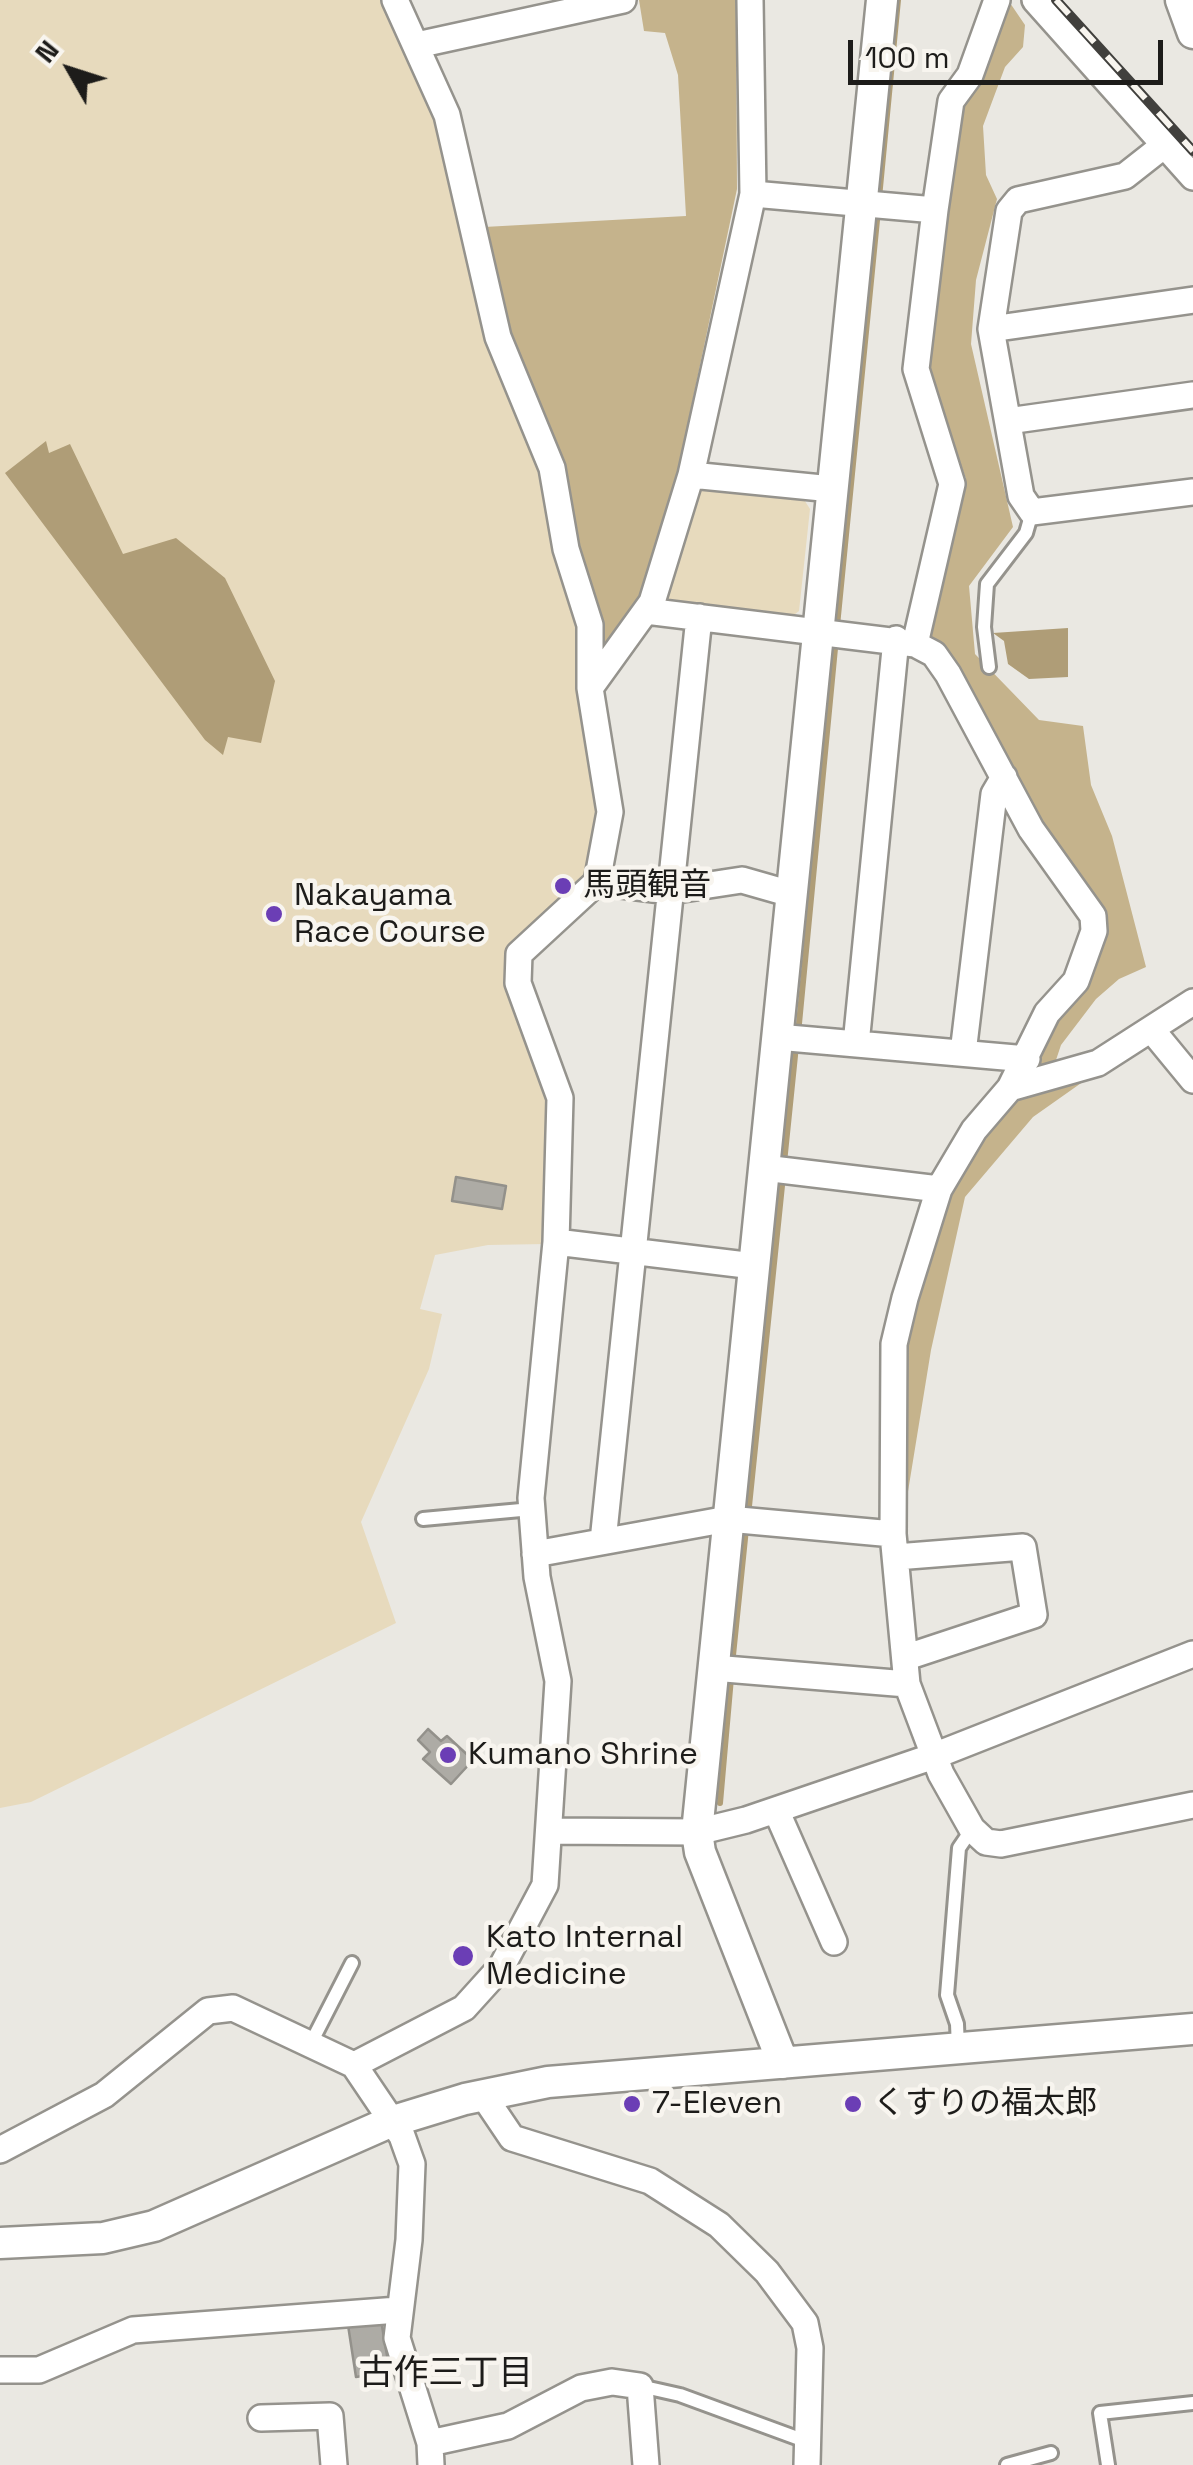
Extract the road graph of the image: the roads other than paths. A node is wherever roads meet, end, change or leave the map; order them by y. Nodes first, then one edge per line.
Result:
1 (395, 0) edge
2 (623, 0) edge
3 (750, 0) edge
4 (882, 0) edge
5 (997, 0) edge
6 (1035, 0) edge
7 (1182, 0) edge
8 (1193, 33) edge
9 (418, 45) junction
10 (1167, 144) junction
11 (1193, 177) edge
12 (753, 194) junction
13 (860, 204) junction
14 (935, 210) junction
15 (1193, 300) edge
16 (991, 329) junction
17 (1193, 395) edge
18 (1008, 422) junction
19 (692, 475) junction
20 (832, 489) junction
21 (1193, 492) edge
22 (1032, 512) junction
23 (646, 611) junction
24 (699, 617) junction
25 (818, 630) junction
26 (906, 642) junction
27 (990, 666) dead end
28 (590, 688) junction
29 (1004, 777) junction
30 (597, 882) junction
31 (670, 891) junction
32 (792, 894) junction
33 (1193, 1002) edge
34 (1151, 1030) junction
35 (777, 1037) junction
36 (856, 1044) junction
37 (963, 1053) junction
38 (1027, 1059) junction
39 (1193, 1080) edge
40 (1010, 1088) junction
41 (764, 1168) junction
42 (939, 1188) junction
43 (556, 1242) junction
44 (633, 1251) junction
45 (754, 1266) junction
46 (532, 1509) junction
47 (423, 1519) dead end
48 (728, 1519) junction
49 (603, 1541) junction
50 (895, 1545) junction
51 (536, 1554) junction
52 (1193, 1654) edge
53 (907, 1656) junction
54 (713, 1668) junction
55 (907, 1684) junction
56 (934, 1756) junction
57 (1193, 1805) edge
58 (776, 1810) junction
59 (972, 1829) junction
60 (550, 1832) junction
61 (697, 1832) junction
62 (834, 1942) dead end
63 (352, 1963) dead end
64 (1193, 2028) edge
65 (310, 2044) junction
66 (958, 2048) junction
67 (804, 2061) junction
68 (354, 2065) junction
69 (483, 2095) junction
70 (390, 2122) junction
71 (5, 2140) edge
72 (0, 2243) edge
73 (398, 2310) junction
74 (0, 2370) edge
75 (640, 2386) junction
76 (1193, 2403) edge
77 (261, 2418) dead end
78 (430, 2454) edge
79 (808, 2454) edge
80 (1051, 2454) dead end
81 (334, 2465) edge
82 (646, 2465) edge
83 (1007, 2465) edge
84 (1108, 2465) edge

1 - 9 street
2 - 9 street
3 - 12 street
4 - 13 street
5 - 14 street
6 - 10 street
7 - 8 street
9 - 28 street
10 - 11 street
10 - 16 street
12 - 13 street
12 - 19 street
13 - 14 street
13 - 20 street
14 - 26 street
15 - 16 street
16 - 18 street
17 - 18 street
18 - 22 street
19 - 20 street
19 - 23 street
20 - 25 street
21 - 22 street
22 - 27 lane
23 - 24 street
23 - 28 street
24 - 25 street
24 - 31 street
25 - 26 street
25 - 32 street
26 - 29 street
26 - 36 street
28 - 30 street
29 - 37 street
29 - 38 street
30 - 31 street
30 - 43 street
31 - 32 street
31 - 44 street
32 - 35 street
33 - 34 street
34 - 39 street
34 - 40 street
35 - 36 street
35 - 41 street
36 - 37 street
37 - 38 street
38 - 40 street
40 - 42 street
41 - 42 street
41 - 45 street
42 - 50 street
43 - 44 street
43 - 46 street
44 - 45 street
44 - 49 street
45 - 48 street
46 - 47 lane
46 - 51 street
48 - 49 street
48 - 50 street
48 - 54 street
49 - 51 street
50 - 53 street
50 - 53 street
51 - 60 street
52 - 56 street
53 - 55 street
54 - 55 street
54 - 61 street
55 - 56 street
56 - 58 street
56 - 59 street
57 - 59 street
58 - 61 street
58 - 62 street
59 - 66 lane
60 - 61 street
60 - 68 street
61 - 67 street
63 - 65 lane
64 - 66 street
65 - 68 street
65 - 71 street
66 - 67 street
67 - 69 street
68 - 70 street
69 - 70 street
69 - 79 street
70 - 72 street
70 - 73 street
73 - 74 street
73 - 78 street
75 - 78 street
75 - 79 lane
75 - 82 street
76 - 84 lane
77 - 81 street
80 - 83 lane

